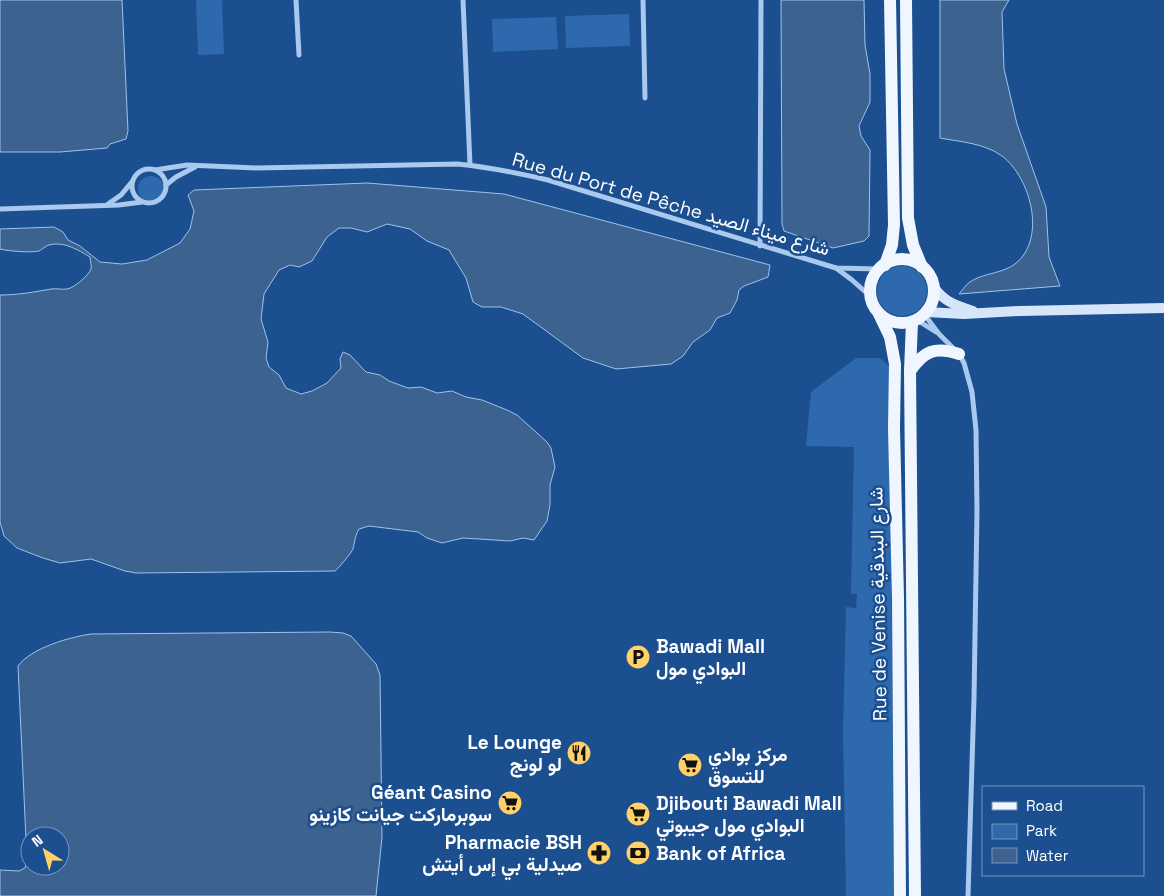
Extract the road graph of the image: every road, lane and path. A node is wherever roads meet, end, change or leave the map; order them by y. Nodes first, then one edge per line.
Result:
1 (296, 0) edge
2 (464, 0) edge
3 (643, 0) edge
4 (761, 0) edge
5 (890, 0) edge
6 (906, 0) edge
7 (299, 55) dead end
8 (645, 98) dead end
9 (470, 165) junction
10 (198, 166) junction
11 (155, 170) junction
12 (132, 182) junction
13 (166, 185) junction
14 (142, 202) junction
15 (108, 205) junction
16 (0, 208) edge
17 (760, 246) junction
18 (882, 267) junction
19 (922, 267) junction
20 (836, 268) junction
21 (934, 287) junction
22 (870, 296) junction
23 (1164, 308) edge
24 (981, 313) junction
25 (879, 314) junction
26 (920, 317) junction
27 (938, 334) junction
28 (959, 354) junction
29 (910, 372) junction
30 (900, 896) edge
31 (915, 896) edge
32 (968, 896) edge

1 - 7 street
2 - 9 street
3 - 8 street
4 - 17 street
5 - 18 main road
6 - 19 main road
9 - 10 street, Rue du Port de Pêche شارع ميناء الصيد
9 - 17 street, Rue du Port de Pêche شارع ميناء الصيد
10 - 11 street, Rue du Port de Pêche شارع ميناء الصيد
10 - 13 street, Rue du Port de Pêche شارع ميناء الصيد
11 - 12 street
11 - 13 street
12 - 14 street
12 - 15 street
13 - 14 street
14 - 15 street
15 - 16 street
17 - 20 street, Rue du Port de Pêche شارع ميناء الصيد
18 - 19 main road
18 - 20 street, Rue du Port de Pêche شارع ميناء الصيد
18 - 22 main road
19 - 21 main road
20 - 22 street, Rue du Port de Pêche شارع ميناء الصيد
21 - 24 main road
21 - 26 main road
22 - 25 main road
23 - 24 main road
24 - 26 main road
25 - 26 main road
25 - 30 main road, Rue de Venise شارع البندقية
26 - 27 street
26 - 27 street
26 - 29 main road, Rue de Venise شارع البندقية
27 - 28 street
28 - 29 main road
28 - 32 street
29 - 31 main road, Rue de Venise شارع البندقية

